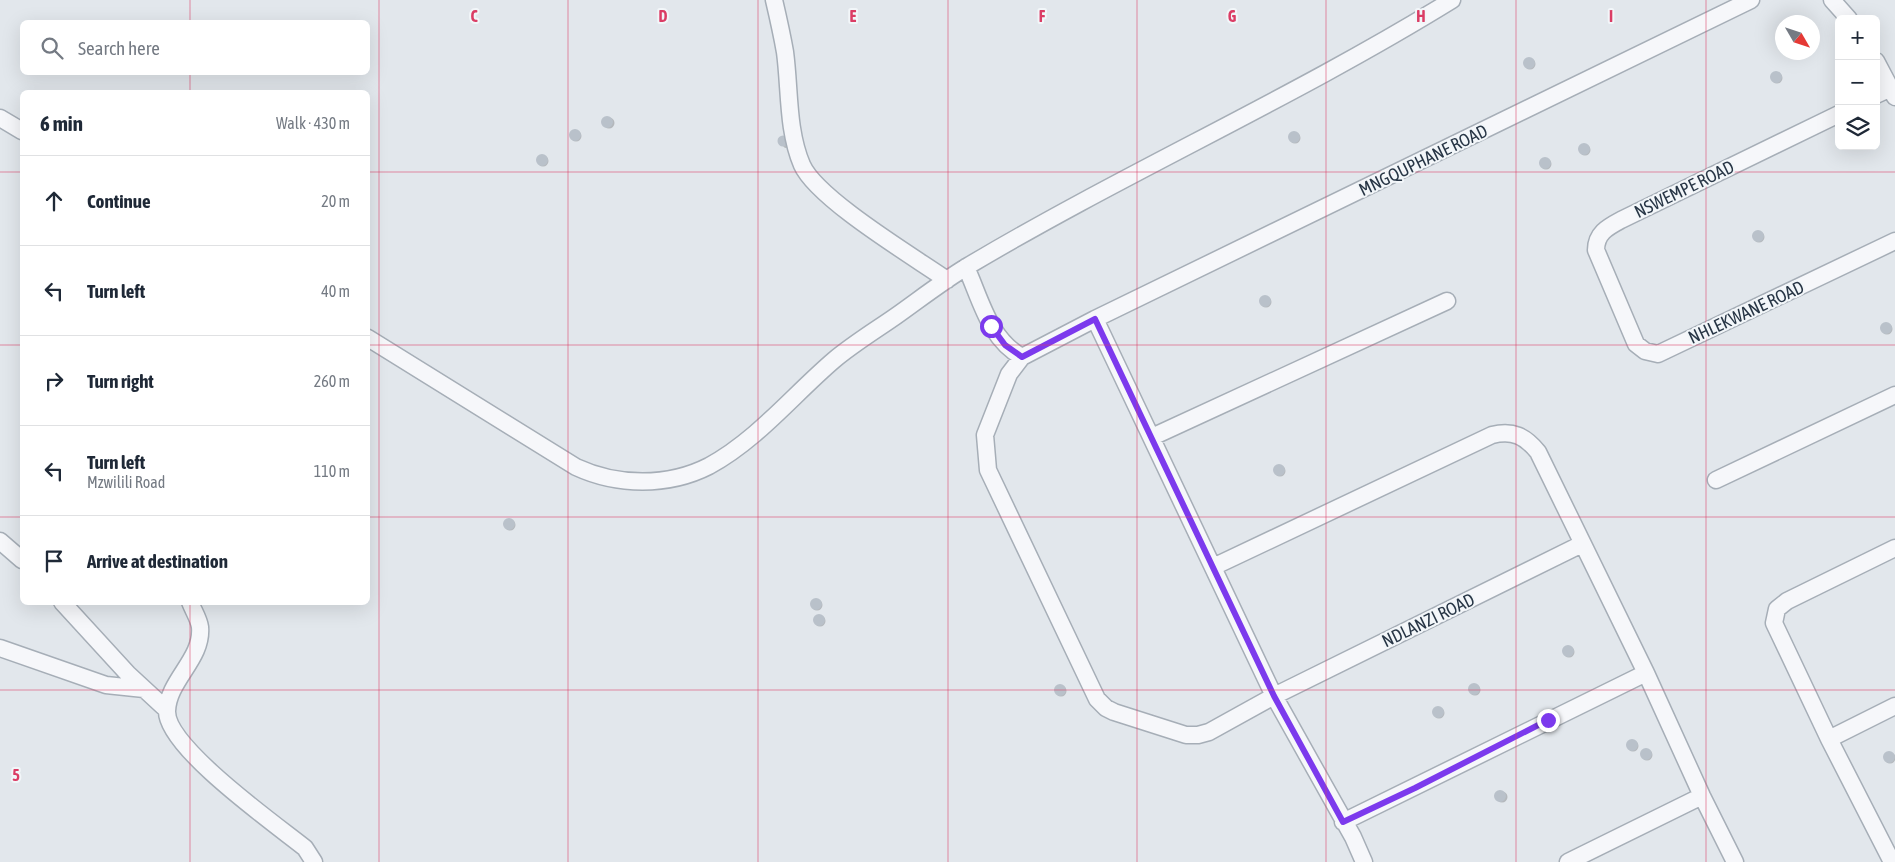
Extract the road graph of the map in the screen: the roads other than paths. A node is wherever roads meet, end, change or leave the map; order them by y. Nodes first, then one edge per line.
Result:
1 (774, 0) edge
2 (1452, 0) edge
3 (1751, 0) edge
4 (1832, 0) edge
5 (1845, 15) edge
6 (1880, 73) edge
7 (1887, 94) edge
8 (1835, 116) edge
9 (0, 118) edge
10 (20, 130) edge
11 (1895, 241) edge
12 (966, 267) junction
13 (948, 280) junction
14 (1447, 301) dead end
15 (1619, 304) joint
16 (1095, 319) junction
17 (370, 339) edge
18 (1022, 357) junction
19 (1895, 395) edge
20 (1152, 437) junction
21 (1716, 480) dead end
22 (0, 541) edge
23 (1582, 544) junction
24 (1895, 548) edge
25 (20, 558) edge
26 (1213, 567) junction
27 (65, 605) edge
28 (191, 605) edge
29 (0, 648) edge
30 (1646, 673) junction
31 (144, 690) junction
32 (1274, 696) junction
33 (1895, 706) edge
34 (167, 710) junction
35 (1828, 739) junction
36 (1702, 796) junction
37 (1343, 822) junction
38 (1895, 861) edge
39 (314, 862) edge
40 (1364, 862) edge
41 (1568, 862) edge
42 (1735, 862) edge

1 - 13 street
2 - 12 street
3 - 16 street, MNGQUPHANE ROAD
4 - 5 street
6 - 7 street
8 - 15 street, NSWEMPE ROAD
9 - 10 street
11 - 15 street, NHLEKWANE ROAD
12 - 13 street
12 - 18 street
13 - 17 street
14 - 20 street
16 - 18 street, MNGQUPHANE ROAD
16 - 20 street
18 - 32 street, NDLANZI ROAD
19 - 21 street
20 - 26 street
22 - 25 street
23 - 26 street
23 - 30 street
23 - 32 street, NDLANZI ROAD
24 - 35 street
26 - 32 street
27 - 31 street
28 - 34 street
29 - 31 street
30 - 36 street
30 - 37 street
31 - 34 street
32 - 37 street
33 - 35 street
34 - 39 street
35 - 38 street
36 - 41 street
36 - 42 street
37 - 40 street

